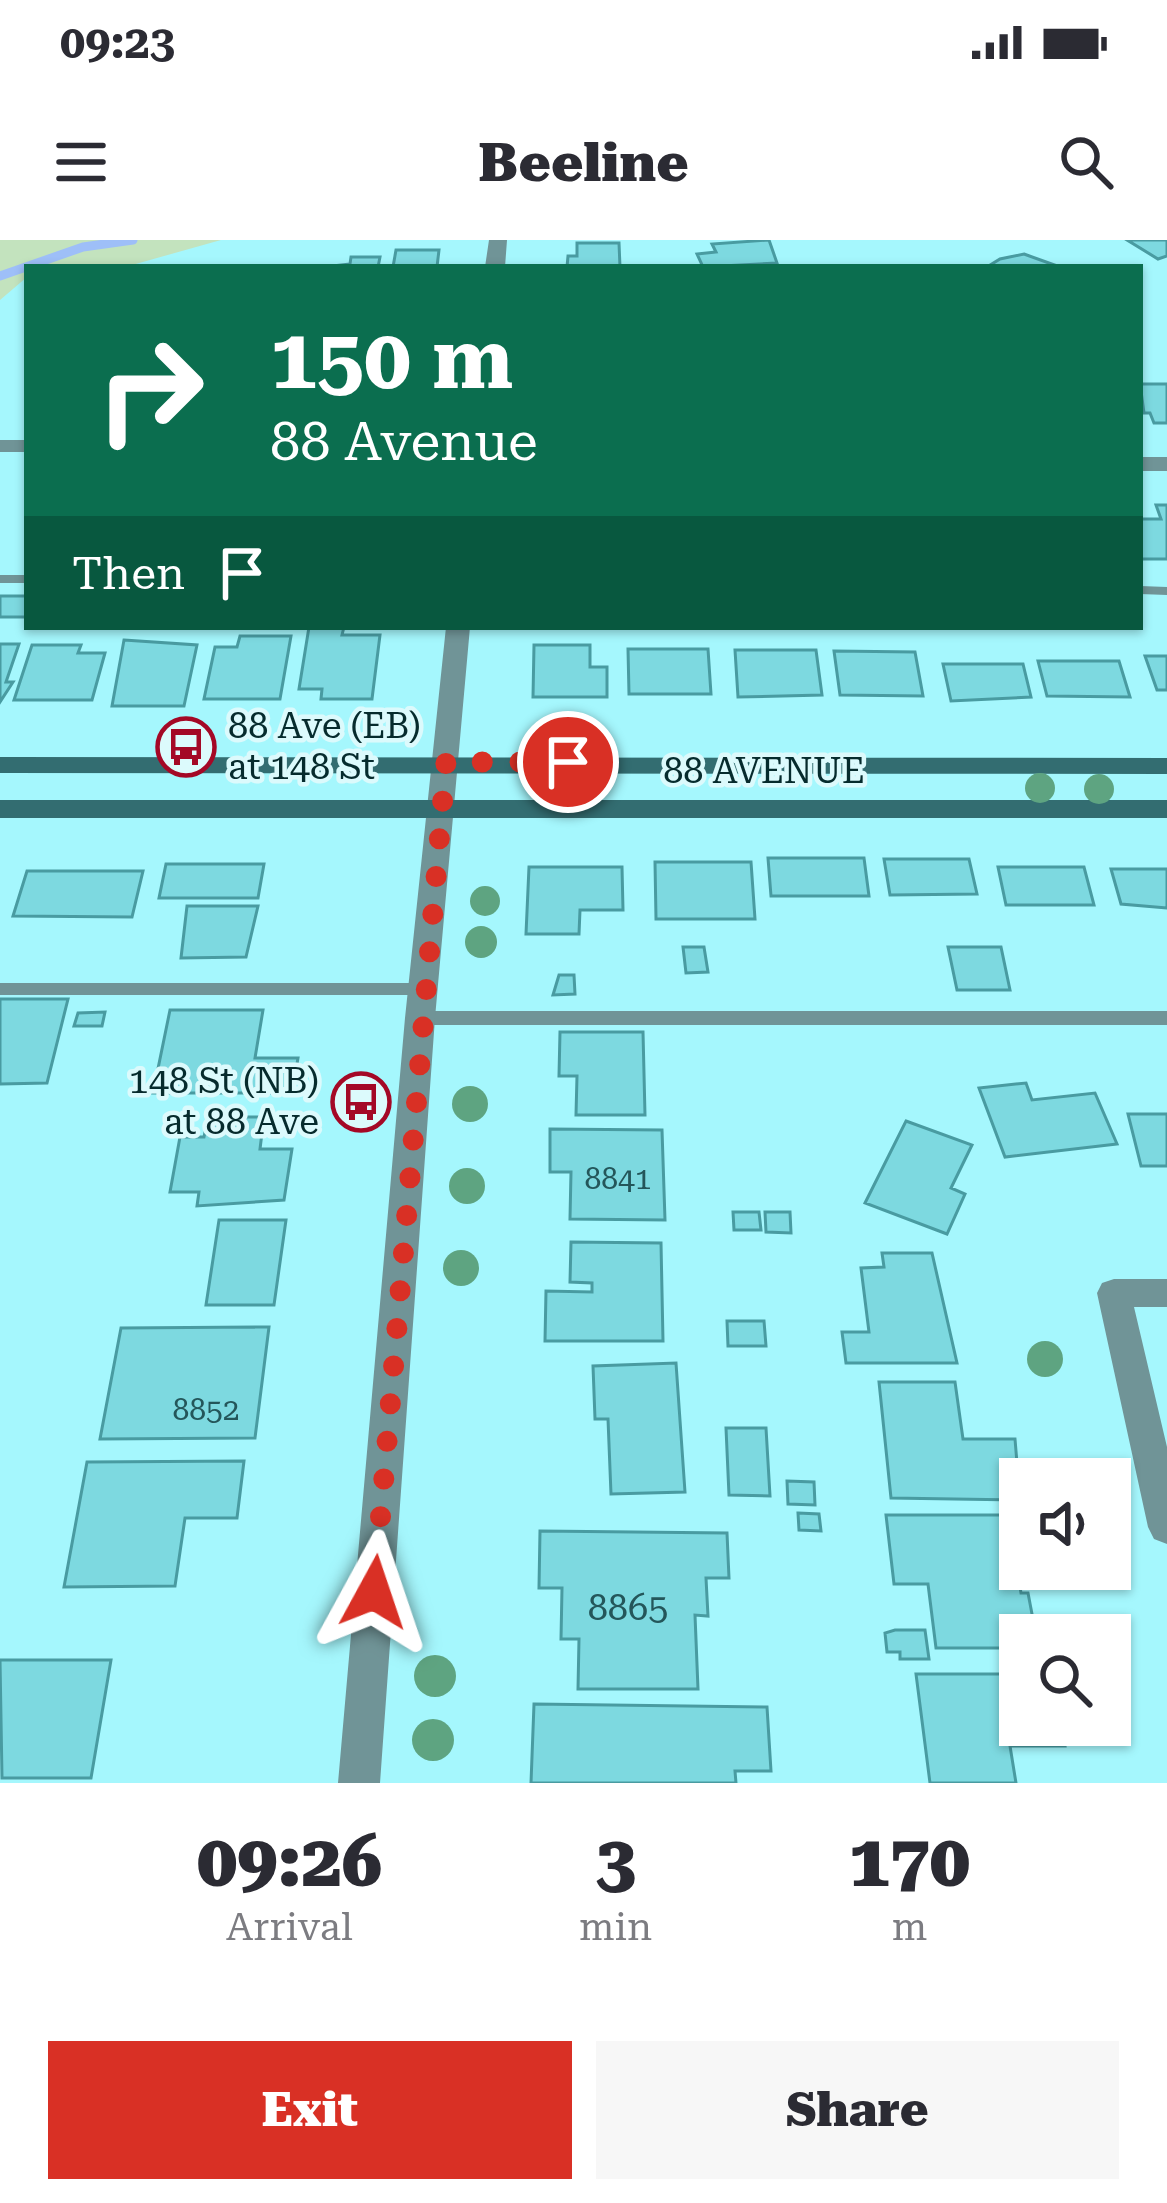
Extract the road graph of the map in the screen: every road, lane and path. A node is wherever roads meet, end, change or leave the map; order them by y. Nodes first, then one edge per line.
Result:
1 (458, 630) edge
2 (446, 762) junction
3 (0, 765) edge
4 (1167, 766) edge
5 (442, 806) junction
6 (0, 809) edge
7 (1167, 809) edge
8 (0, 989) edge
9 (421, 1004) junction
10 (1167, 1018) edge
11 (1167, 1294) edge
12 (1167, 1527) edge
13 (359, 1783) edge

1 - 2 street
2 - 3 main road, 88 AVENUE
2 - 4 main road, 88 AVENUE
2 - 5 street
5 - 6 main road, 88 AVENUE
5 - 7 main road, 88 AVENUE
5 - 9 street
8 - 9 lane
9 - 10 lane
9 - 13 street
11 - 12 street

